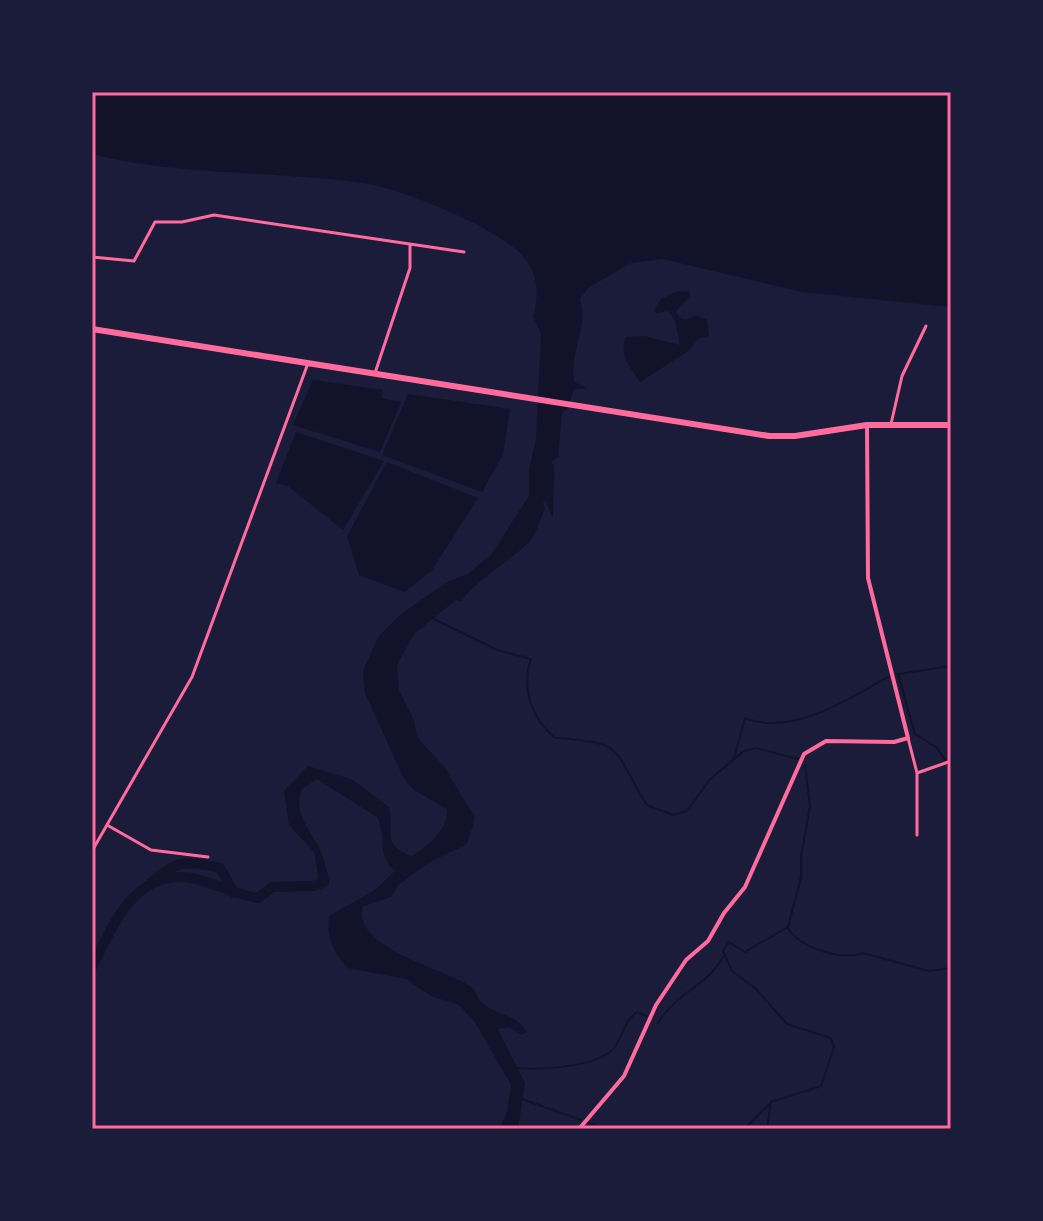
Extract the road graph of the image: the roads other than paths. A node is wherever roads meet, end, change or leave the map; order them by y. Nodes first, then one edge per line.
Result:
1 (410, 245) junction
2 (464, 252) dead end
3 (92, 257) edge
4 (926, 326) dead end
5 (92, 329) edge
6 (308, 362) junction
7 (375, 373) junction
8 (891, 424) junction
9 (867, 425) junction
10 (951, 425) edge
11 (908, 738) junction
12 (951, 761) edge
13 (917, 773) junction
14 (107, 825) junction
15 (917, 835) dead end
16 (92, 851) edge
17 (208, 857) dead end
18 (579, 1129) edge

1 - 2 street
1 - 3 street
1 - 7 street
4 - 8 street
5 - 6 highway
6 - 7 highway
6 - 14 street
7 - 9 highway
8 - 9 highway
8 - 10 highway
9 - 11 street
11 - 13 street
11 - 18 street
12 - 13 street
13 - 15 street
14 - 16 street
14 - 17 street

